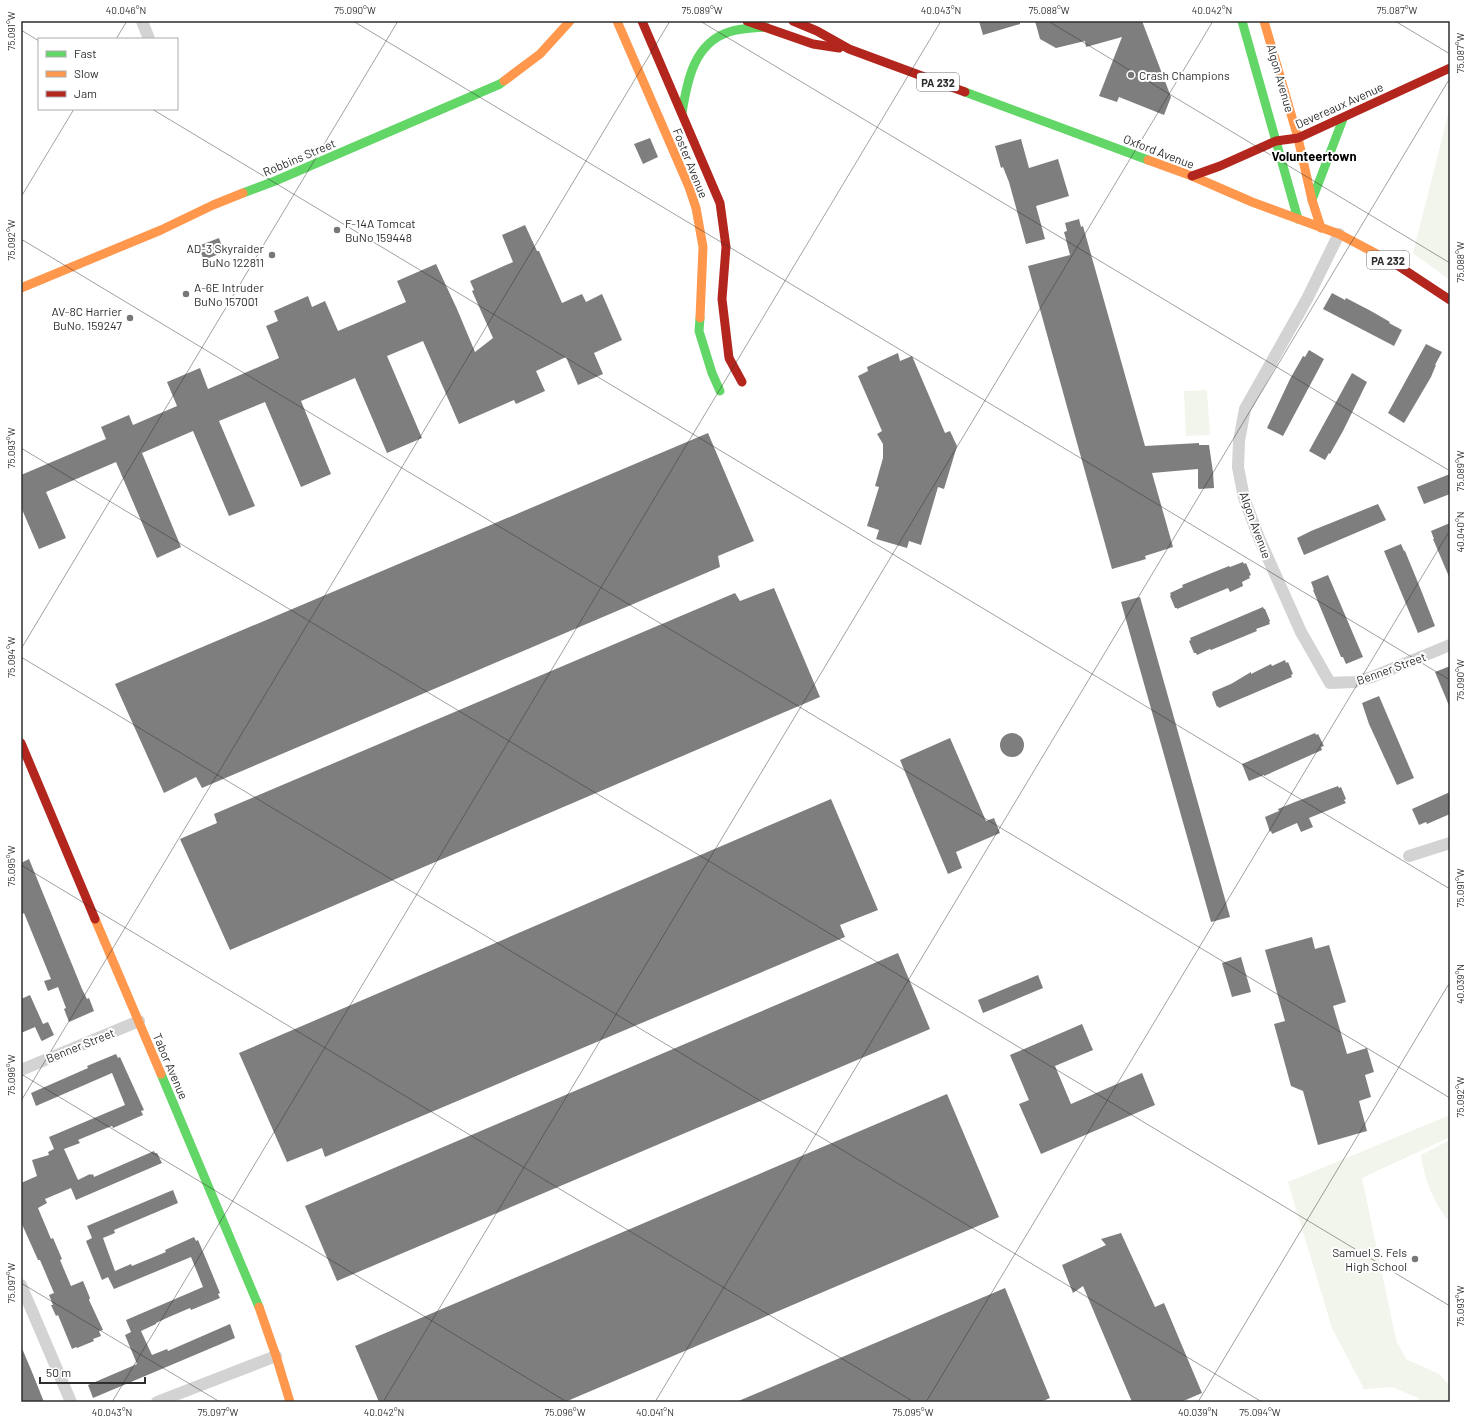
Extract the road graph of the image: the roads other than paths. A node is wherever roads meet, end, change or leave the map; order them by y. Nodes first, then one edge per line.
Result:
1 (142, 21) edge
2 (570, 21) edge
3 (617, 21) edge
4 (642, 21) edge
5 (747, 21) edge
6 (793, 21) edge
7 (1242, 21) edge
8 (1264, 21) edge
9 (767, 27) junction
10 (150, 38) edge
11 (848, 49) junction
12 (1450, 68) edge
13 (682, 114) junction
14 (1343, 119) junction
15 (1298, 138) junction
16 (1276, 141) junction
17 (1192, 176) junction
18 (1312, 200) junction
19 (1298, 219) junction
20 (1322, 228) junction
21 (1339, 234) junction
22 (21, 288) edge
23 (1450, 300) edge
24 (742, 382) dead end
25 (720, 391) dead end
26 (1450, 645) edge
27 (1330, 683) joint
28 (21, 743) edge
29 (1450, 843) edge
30 (1409, 856) dead end
31 (139, 1021) junction
32 (21, 1070) edge
33 (21, 1285) edge
34 (276, 1356) junction
35 (71, 1402) edge
36 (156, 1402) edge
37 (290, 1402) edge

1 - 10 street
2 - 22 street, Robbins Street
3 - 25 street, Foster Avenue
4 - 13 street, Foster Avenue
5 - 9 street, Oxford Avenue / PA 232
6 - 11 street, Oxford Avenue / PA 232
7 - 16 street, Algon Avenue
8 - 15 street, Algon Avenue
9 - 11 street, Oxford Avenue / PA 232
9 - 13 street
11 - 17 street, Oxford Avenue / PA 232
12 - 14 street, Devereaux Avenue
13 - 24 street, Foster Avenue
14 - 15 street, Devereaux Avenue
14 - 18 street
15 - 16 street, Devereaux Avenue
15 - 18 street, Algon Avenue
16 - 17 street, Devereaux Avenue
16 - 19 street, Algon Avenue
17 - 19 street, Oxford Avenue / PA 232
18 - 20 street, Algon Avenue
19 - 20 street, Oxford Avenue / PA 232
20 - 21 street, Oxford Avenue / PA 232
21 - 23 street, Oxford Avenue / PA 232
21 - 27 street, Algon Avenue
26 - 27 street, Benner Street
28 - 31 street, Tabor Avenue
29 - 30 street
31 - 32 street, Benner Street
31 - 34 street, Tabor Avenue
33 - 35 street
34 - 36 street
34 - 37 street, Tabor Avenue

